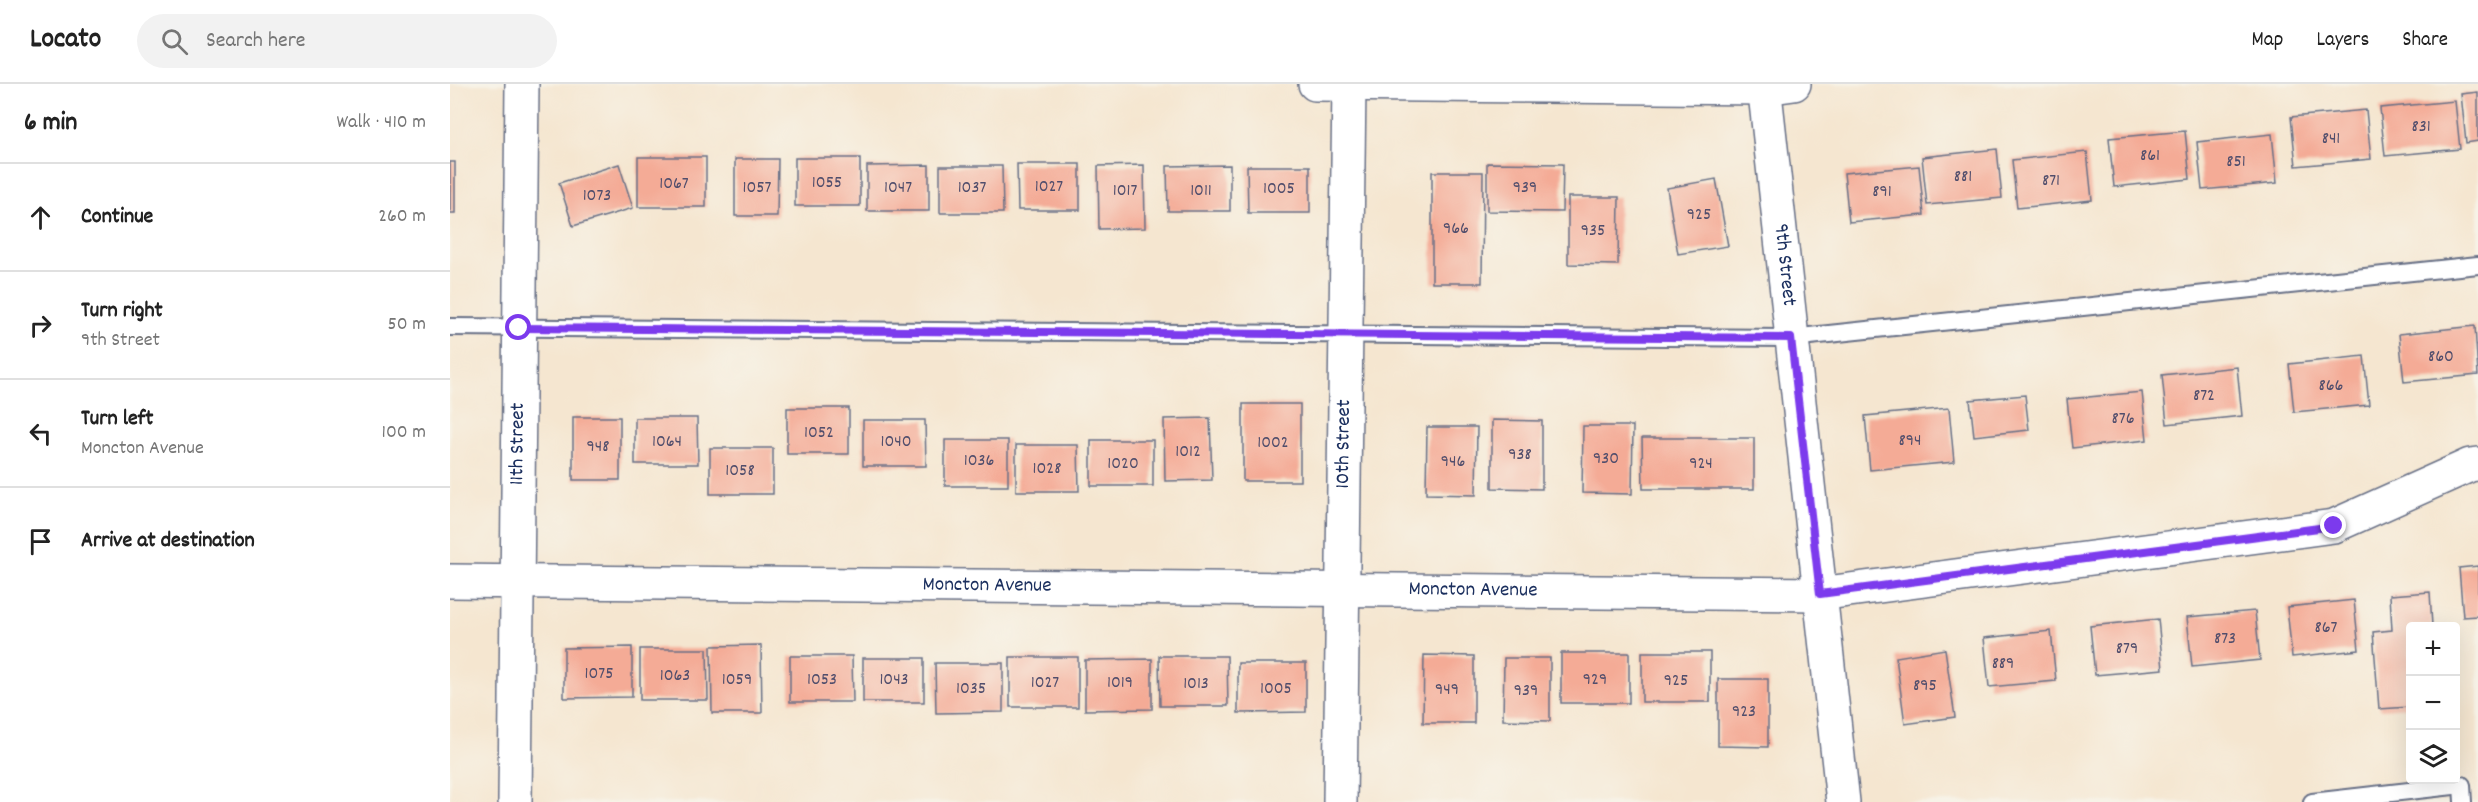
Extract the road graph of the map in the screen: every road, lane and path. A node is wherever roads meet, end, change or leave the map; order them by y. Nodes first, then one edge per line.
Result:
1 (522, 84) edge
2 (1315, 84) edge
3 (1349, 84) edge
4 (1774, 85) edge
5 (2478, 265) edge
6 (450, 327) edge
7 (519, 328) junction
8 (1346, 334) junction
9 (1791, 338) junction
10 (2478, 464) edge
11 (450, 581) edge
12 (516, 582) junction
13 (1343, 589) junction
14 (1820, 594) junction
15 (514, 802) edge
16 (1340, 802) edge
17 (1843, 802) edge
18 (2312, 802) edge
19 (2463, 802) edge

1 - 7 street, 11th Street
2 - 3 street
3 - 4 street
3 - 8 street, 10th Street
4 - 9 street, 9th Street
5 - 9 lane
6 - 7 lane
7 - 8 lane
7 - 12 street, 11th Street
8 - 9 lane
8 - 13 street, 10th Street
9 - 14 street, 9th Street
10 - 14 street, Moncton Avenue
11 - 12 street, Moncton Avenue
12 - 13 street, Moncton Avenue
12 - 15 street, 11th Street
13 - 14 street, Moncton Avenue
13 - 16 street, 10th Street
14 - 17 street, 9th Street
18 - 19 lane

